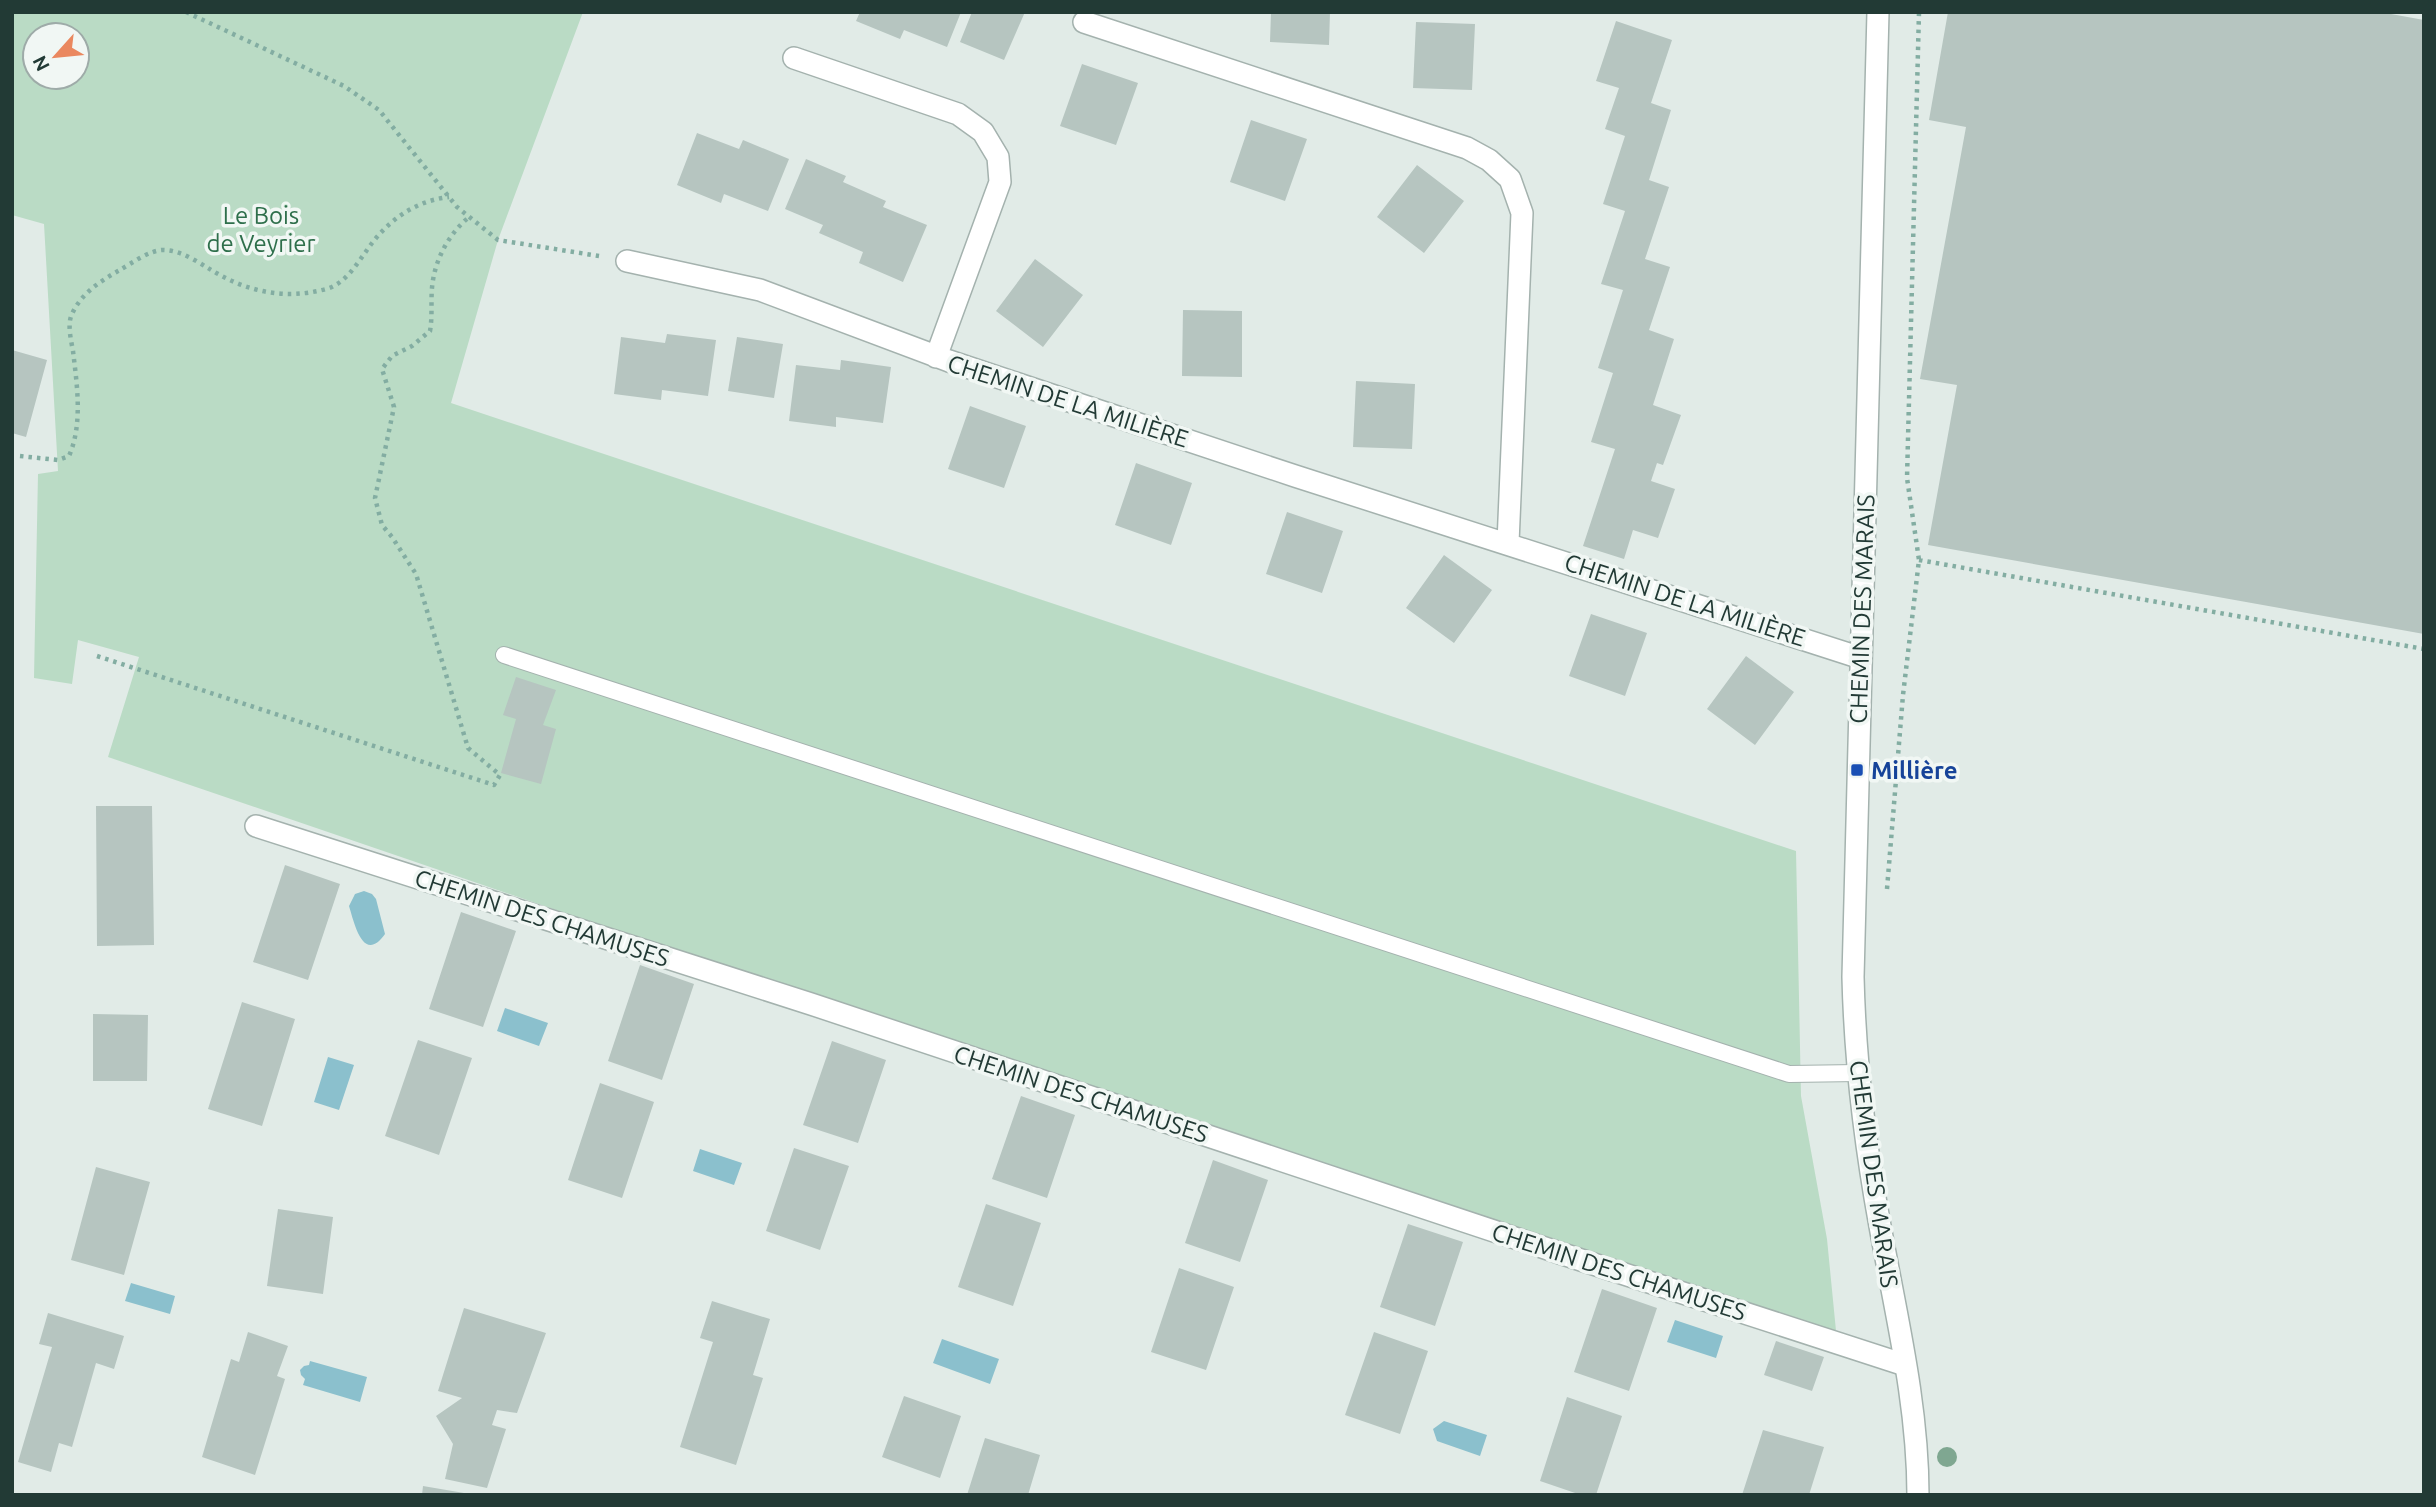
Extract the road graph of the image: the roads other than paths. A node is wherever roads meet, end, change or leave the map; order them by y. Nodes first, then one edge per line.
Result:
1 (1878, 12) edge
2 (1084, 22) dead end
3 (794, 58) dead end
4 (627, 261) road end
5 (936, 357) junction
6 (1508, 543) junction
7 (504, 655) dead end
8 (1861, 658) junction
9 (256, 825) dead end
10 (1858, 1073) junction
11 (1905, 1365) junction
12 (1918, 1495) edge

1 - 8 street, CHEMIN DES MARAIS
2 - 6 street
3 - 5 street
4 - 5 street, CHEMIN DE LA MILIÈRE
5 - 6 street, CHEMIN DE LA MILIÈRE
6 - 8 street, CHEMIN DE LA MILIÈRE
7 - 10 lane
8 - 10 street, CHEMIN DES MARAIS
9 - 11 street, CHEMIN DES CHAMUSES
10 - 11 street, CHEMIN DES MARAIS
11 - 12 street, CHEMIN DES MARAIS

